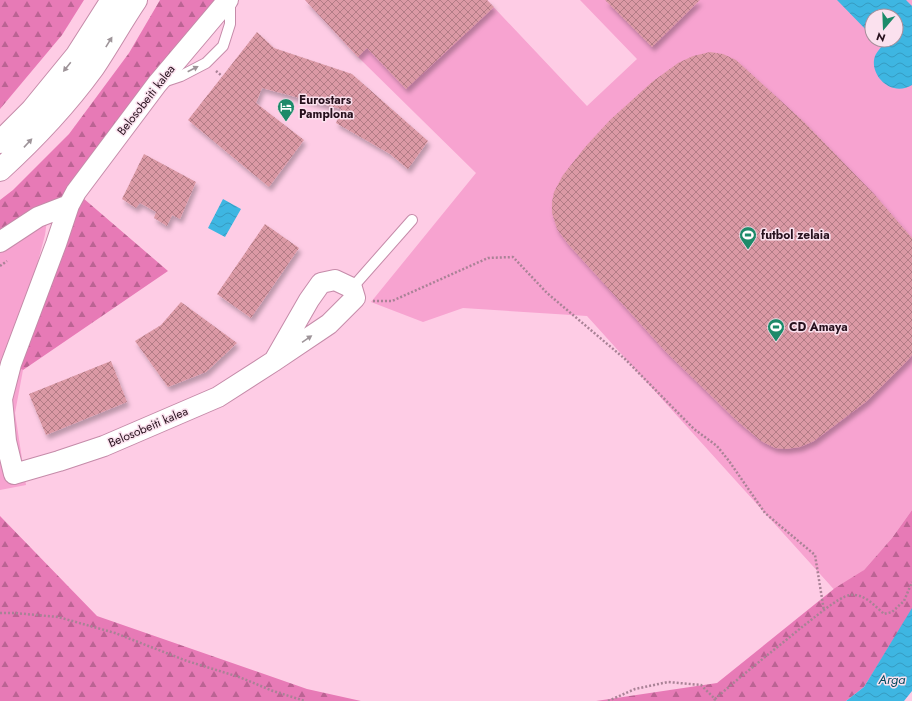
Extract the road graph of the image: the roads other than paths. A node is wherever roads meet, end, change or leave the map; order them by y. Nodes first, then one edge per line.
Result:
1 (112, 0) edge
2 (136, 0) edge
3 (229, 0) edge
4 (0, 142) edge
5 (0, 170) edge
6 (69, 205) junction
7 (412, 220) dead end
8 (0, 232) edge
9 (0, 242) edge
10 (354, 293) junction
11 (274, 361) junction
12 (7, 475) edge

1 -> 4 main road
5 -> 2 main road
3 - 6 street, Belosobeiti kalea
6 - 8 street
6 - 9 street
6 - 12 street, Belosobeiti kalea
7 - 10 lane
11 -> 10 street, Belosobeiti kalea
10 - 11 street, Belosobeiti kalea
11 - 12 street, Belosobeiti kalea

